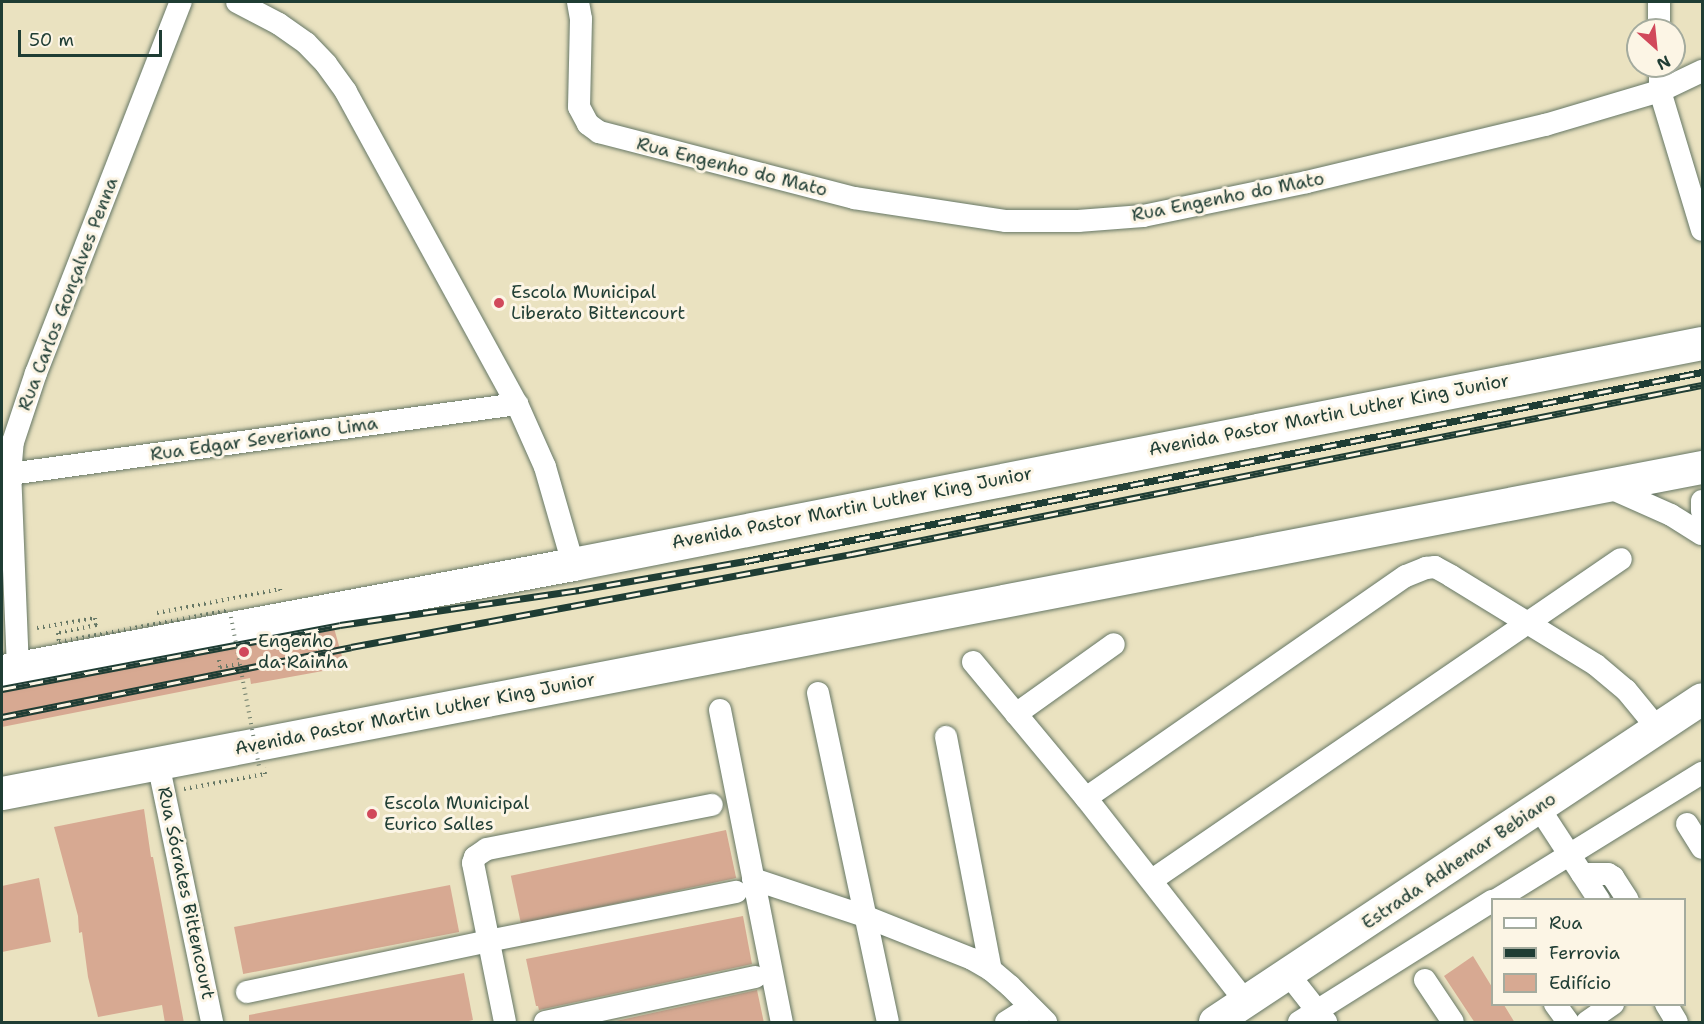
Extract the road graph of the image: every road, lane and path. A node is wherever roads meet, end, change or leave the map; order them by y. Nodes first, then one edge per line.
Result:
1 (181, 2) edge
2 (237, 2) edge
3 (578, 2) edge
4 (1659, 2) edge
5 (1659, 18) edge
6 (1702, 71) edge
7 (1660, 78) edge
8 (1660, 91) junction
9 (1702, 230) edge
10 (1702, 343) edge
11 (517, 404) junction
12 (1702, 467) edge
13 (10, 474) junction
14 (1608, 487) junction
15 (1702, 501) edge
16 (1702, 511) edge
17 (1702, 534) edge
18 (1621, 559) dead end
19 (573, 564) junction
20 (282, 598) dead end
21 (230, 610) dead end
22 (146, 616) dead end
23 (231, 617) dead end
24 (1526, 624) junction
25 (17, 631) junction
26 (1114, 644) dead end
27 (219, 660) dead end
28 (973, 662) dead end
29 (240, 664) junction
30 (10, 670) edge
31 (818, 693) dead end
32 (1702, 699) edge
33 (720, 710) dead end
34 (1016, 714) junction
35 (1658, 729) junction
36 (946, 737) dead end
37 (158, 763) junction
38 (259, 766) dead end
39 (1702, 773) edge
40 (2, 793) edge
41 (1086, 798) junction
42 (712, 805) dead end
43 (1539, 808) junction
44 (1687, 824) dead end
45 (1702, 848) edge
46 (1570, 854) junction
47 (1582, 874) junction
48 (1152, 880) junction
49 (745, 886) junction
50 (1499, 898) edge
51 (1598, 898) edge
52 (1626, 898) edge
53 (1491, 903) edge
54 (864, 916) junction
55 (488, 941) junction
56 (991, 970) junction
57 (1288, 975) junction
58 (755, 977) dead end
59 (1425, 980) dead end
60 (247, 992) dead end
61 (1246, 1002) junction
62 (1556, 1006) edge
63 (1612, 1006) edge
64 (1667, 1006) edge
65 (1038, 1015) edge
66 (1314, 1019) edge
67 (212, 1023) edge
68 (505, 1023) edge
69 (545, 1023) edge
70 (782, 1023) edge
71 (888, 1023) edge
72 (1006, 1023) edge
73 (1215, 1023) edge
74 (1453, 1023) edge
75 (1568, 1023) edge
76 (1587, 1023) edge
77 (1677, 1023) edge

1 - 13 street, Rua Carlos Gonçalves Penna
2 - 11 street
3 - 8 street, Rua Engenho do Mato
4 - 5 street
6 - 8 street, Rua Engenho do Mato
7 - 8 street
8 - 9 street
10 - 19 main road, Avenida Pastor Martin Luther King Junior
11 - 13 street, Rua Edgar Severiano Lima
11 - 19 street
12 - 14 main road, Avenida Pastor Martin Luther King Junior
13 - 25 street, Rua Carlos Gonçalves Penna
14 - 17 street
14 - 37 main road, Avenida Pastor Martin Luther King Junior
15 - 16 street
18 - 24 street
19 - 30 main road, Avenida Pastor Martin Luther King Junior
20 - 22 path
21 - 25 path, bridge
23 - 29 path, bridge
24 - 35 street
24 - 41 street
24 - 48 street
25 - 30 street, Rua Carlos Gonçalves Penna
26 - 34 street
27 - 29 path
28 - 34 street
29 - 38 path, bridge
31 - 54 street
32 - 35 main road, Estrada Adhemar Bebiano
33 - 49 street
34 - 41 street
35 - 43 main road, Estrada Adhemar Bebiano
36 - 56 street
37 - 40 main road, Avenida Pastor Martin Luther King Junior
37 - 67 street, Rua Sócrates Bittencourt
39 - 46 street
41 - 48 street
42 - 55 street
43 - 46 street
43 - 57 main road, Estrada Adhemar Bebiano
44 - 45 street
46 - 47 street
46 - 50 street
47 - 51 street
47 - 52 street
48 - 61 street
49 - 54 street
49 - 55 street
49 - 70 street
53 - 66 street
54 - 56 street
54 - 71 street
55 - 60 street
55 - 68 street
56 - 65 street
57 - 61 main road, Estrada Adhemar Bebiano
57 - 66 street
58 - 69 street
59 - 74 street
61 - 73 main road, Estrada Adhemar Bebiano
62 - 75 street
63 - 76 street
64 - 77 street
65 - 72 street

